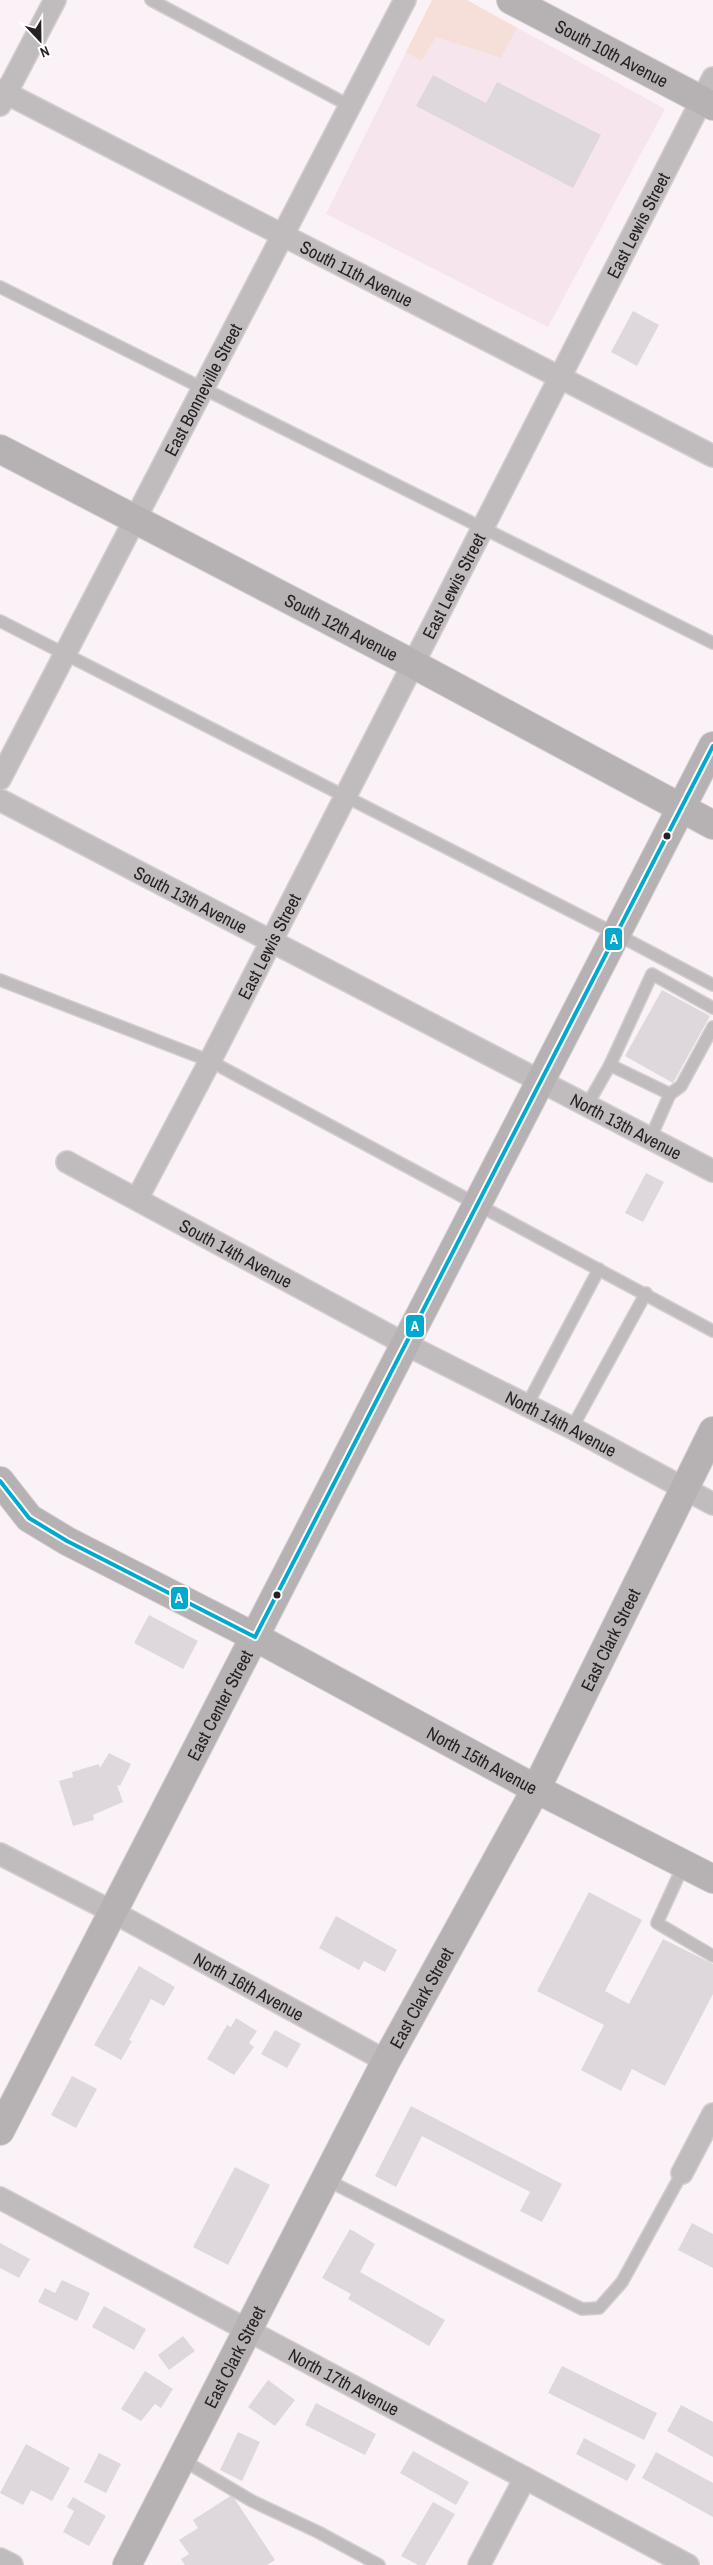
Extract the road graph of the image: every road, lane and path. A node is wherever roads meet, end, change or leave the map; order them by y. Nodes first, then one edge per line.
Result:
1 (55, 0) edge
2 (151, 0) edge
3 (406, 0) edge
4 (511, 0) edge
5 (709, 94) edge
6 (2, 96) edge
7 (350, 106) junction
8 (283, 235) junction
9 (0, 287) edge
10 (560, 378) junction
11 (203, 388) junction
12 (0, 449) edge
13 (713, 456) edge
14 (135, 520) junction
15 (482, 528) junction
16 (0, 621) edge
17 (713, 644) edge
18 (65, 654) junction
19 (413, 664) junction
20 (713, 746) edge
21 (0, 779) edge
22 (345, 797) junction
23 (0, 800) edge
24 (681, 809) junction
25 (713, 825) edge
26 (616, 934) junction
27 (271, 941) junction
28 (0, 980) edge
29 (713, 985) edge
30 (713, 1008) edge
31 (713, 1027) edge
32 (210, 1061) junction
33 (610, 1065) junction
34 (540, 1083) junction
35 (670, 1094) junction
36 (586, 1106) junction
37 (650, 1139) junction
38 (67, 1162) dead end
39 (713, 1171) edge
40 (137, 1199) junction
41 (477, 1206) junction
42 (599, 1269) junction
43 (646, 1294) junction
44 (713, 1331) edge
45 (407, 1345) junction
46 (527, 1405) junction
47 (572, 1428) junction
48 (713, 1431) edge
49 (0, 1481) edge
50 (684, 1489) junction
51 (713, 1504) edge
52 (255, 1637) junction
53 (536, 1789) junction
54 (0, 1854) edge
55 (684, 1864) junction
56 (713, 1879) edge
57 (113, 1912) junction
58 (713, 1956) edge
59 (386, 2061) junction
60 (713, 2114) edge
61 (0, 2131) edge
62 (682, 2174) joint
63 (325, 2179) junction
64 (0, 2198) edge
65 (246, 2330) junction
66 (181, 2459) junction
67 (525, 2478) junction
68 (0, 2559) edge
69 (12, 2565) edge
70 (127, 2565) edge
71 (379, 2565) edge
72 (479, 2565) edge
73 (688, 2565) edge

1 - 6 street
2 - 7 lane
3 - 7 street, East Bonneville Street
4 - 5 main road, South 10th Avenue
5 - 10 street, East Lewis Street
6 - 8 street, South 11th Avenue
7 - 8 street, East Bonneville Street
8 - 10 street, South 11th Avenue
8 - 11 street, East Bonneville Street
9 - 11 lane
10 - 13 street, South 11th Avenue
10 - 15 street, East Lewis Street
11 - 14 street, East Bonneville Street
11 - 15 lane
12 - 14 main road, South 12th Avenue
14 - 18 street, East Bonneville Street
14 - 19 main road, South 12th Avenue
15 - 17 lane
15 - 19 street, East Lewis Street
16 - 18 lane
18 - 21 street, East Bonneville Street
18 - 22 lane
19 - 22 street, East Lewis Street
19 - 24 main road, South 12th Avenue
20 - 24 main road, East Center Street
22 - 26 lane
22 - 27 street, East Lewis Street
23 - 27 street, South 13th Avenue
24 - 25 main road, South 12th Avenue
24 - 26 main road, East Center Street
26 - 29 lane
26 - 34 main road, East Center Street
27 - 32 street, East Lewis Street
27 - 34 street, South 13th Avenue
28 - 32 lane
30 - 33 lane
31 - 35 lane
32 - 40 street, East Lewis Street
32 - 41 lane
33 - 35 lane
33 - 36 lane
34 - 36 street, North 13th Avenue
34 - 41 main road, East Center Street
35 - 37 lane
36 - 37 street, North 13th Avenue
37 - 39 street, North 13th Avenue
38 - 40 street, South 14th Avenue
40 - 45 street, South 14th Avenue
41 - 42 lane
41 - 45 main road, East Center Street
42 - 43 lane
42 - 46 lane
43 - 44 lane
43 - 47 lane
45 - 46 street, North 14th Avenue
45 - 52 main road, East Center Street
46 - 47 street, North 14th Avenue
47 - 50 street, North 14th Avenue
48 - 50 main road, East Clark Street
49 - 52 main road, North 15th Avenue
50 - 51 street, North 14th Avenue
50 - 53 main road, East Clark Street
52 - 53 main road, North 15th Avenue
52 - 57 main road, East Center Street
53 - 55 main road, North 15th Avenue
53 - 59 main road, East Clark Street
54 - 57 street, North 16th Avenue
55 - 56 main road, North 15th Avenue
55 - 58 lane
57 - 59 street, North 16th Avenue
57 - 61 main road, East Center Street
59 - 63 main road, East Clark Street
60 - 62 street
62 - 63 lane
63 - 65 main road, East Clark Street
64 - 65 street, North 17th Avenue
65 - 66 main road, East Clark Street
65 - 67 street, North 17th Avenue
66 - 70 main road, East Clark Street
66 - 71 lane
67 - 72 street
67 - 73 street, North 17th Avenue
68 - 69 street

